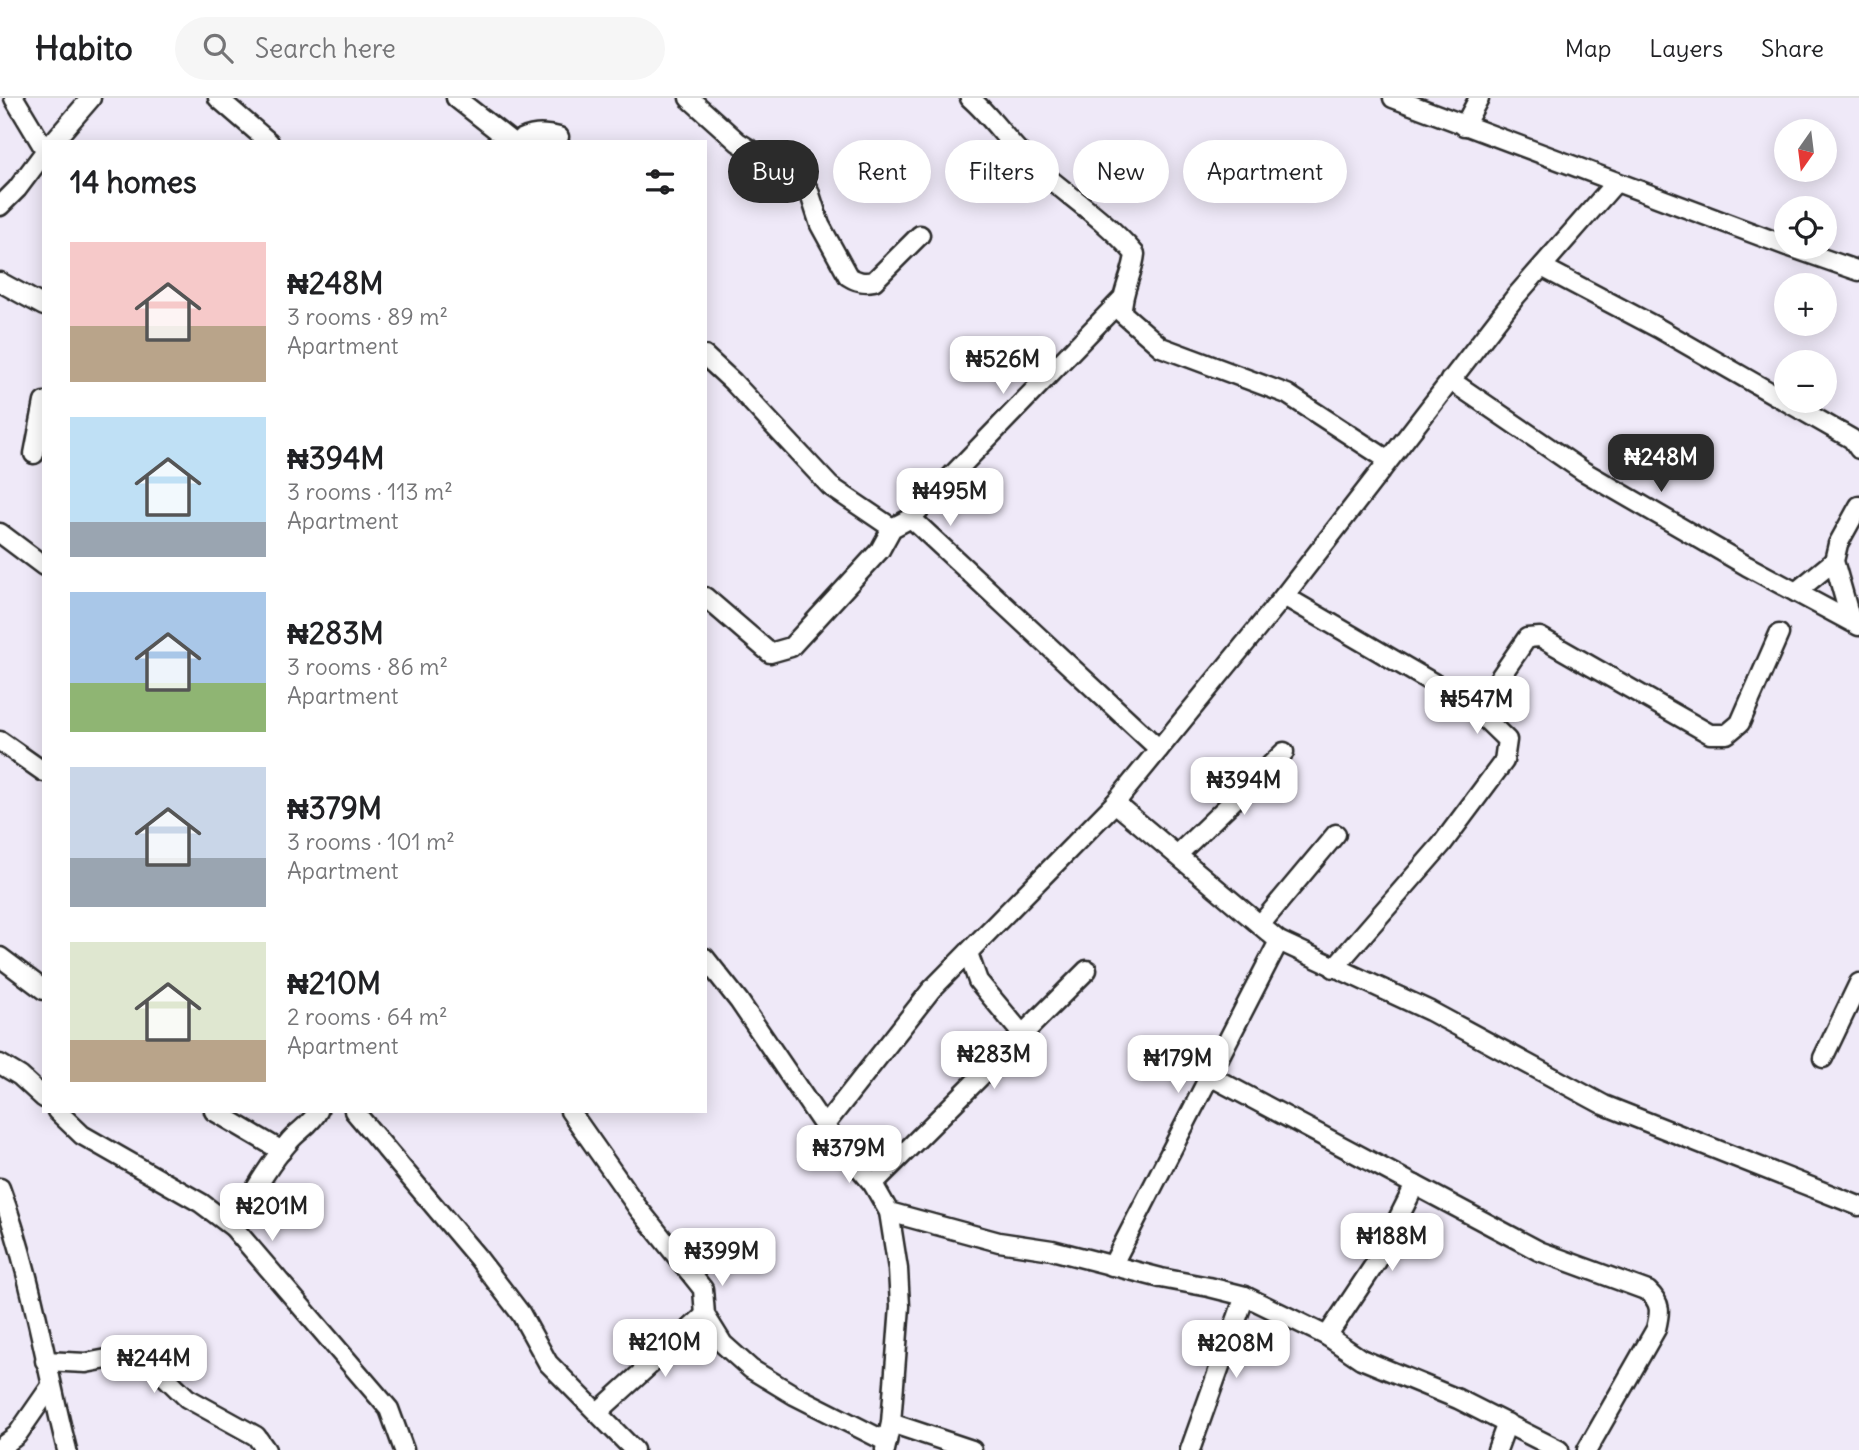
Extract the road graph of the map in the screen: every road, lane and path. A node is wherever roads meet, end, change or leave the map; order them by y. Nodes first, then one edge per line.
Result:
1 (14, 98) edge
2 (91, 98) edge
3 (218, 98) edge
4 (456, 98) edge
5 (690, 98) edge
6 (970, 98) edge
7 (1393, 98) edge
8 (1479, 98) edge
9 (1464, 126) junction
10 (559, 136) dead end
11 (55, 140) edge
12 (267, 140) edge
13 (511, 140) edge
14 (518, 140) edge
15 (42, 147) edge
16 (42, 153) edge
17 (1616, 182) junction
18 (0, 206) edge
19 (920, 234) dead end
20 (1774, 241) edge
21 (1825, 259) edge
22 (1542, 267) junction
23 (1859, 271) edge
24 (0, 282) edge
25 (1121, 300) junction
26 (42, 305) edge
27 (707, 358) edge
28 (1450, 380) junction
29 (42, 412) edge
30 (1857, 443) edge
31 (34, 454) dead end
32 (1388, 460) junction
33 (1859, 506) edge
34 (911, 518) junction
35 (892, 528) junction
36 (0, 533) edge
37 (1834, 561) junction
38 (42, 564) edge
39 (1796, 592) junction
40 (1284, 596) junction
41 (709, 607) edge
42 (1855, 624) edge
43 (1780, 634) dead end
44 (1471, 705) junction
45 (0, 741) edge
46 (1159, 749) junction
47 (1284, 752) dead end
48 (42, 771) edge
49 (1115, 803) junction
50 (1336, 834) dead end
51 (1177, 855) junction
52 (1260, 925) junction
53 (1279, 941) junction
54 (968, 953) junction
55 (0, 957) edge
56 (707, 961) edge
57 (1334, 968) junction
58 (1087, 970) dead end
59 (1859, 983) edge
60 (42, 988) edge
61 (1022, 1034) junction
62 (1824, 1058) dead end
63 (0, 1064) edge
64 (1209, 1076) junction
65 (42, 1096) edge
66 (59, 1113) edge
67 (217, 1113) edge
68 (317, 1113) edge
69 (356, 1113) edge
70 (571, 1113) edge
71 (824, 1126) junction
72 (282, 1151) junction
73 (873, 1184) junction
74 (1415, 1185) junction
75 (0, 1188) edge
76 (1859, 1206) edge
77 (889, 1212) junction
78 (233, 1227) junction
79 (1112, 1266) junction
80 (1245, 1296) junction
81 (705, 1315) junction
82 (1327, 1336) junction
83 (45, 1361) junction
84 (51, 1386) junction
85 (598, 1412) junction
86 (891, 1423) junction
87 (1507, 1423) junction
88 (886, 1446) edge
89 (0, 1448) edge
90 (67, 1450) edge
91 (266, 1450) edge
92 (404, 1450) edge
93 (634, 1450) edge
94 (972, 1450) edge
95 (1190, 1450) edge
96 (1497, 1450) edge
97 (1559, 1450) edge
98 (1587, 1450) edge

1 - 15 street
2 - 11 street
3 - 12 street
4 - 13 street
5 - 19 street
6 - 25 street
7 - 9 street
8 - 9 street
9 - 17 street
10 - 14 street
16 - 18 street
17 - 20 street
17 - 22 street
21 - 23 street
22 - 28 street
22 - 30 street
24 - 26 street
25 - 32 street
25 - 34 street
27 - 35 street
28 - 32 street
28 - 39 street
29 - 31 street
32 - 40 street
33 - 37 street
34 - 35 street
34 - 46 street
35 - 41 street
36 - 38 street
37 - 39 street
37 - 42 street
39 - 42 street
40 - 44 street
40 - 46 street
43 - 44 street
44 - 57 street
45 - 48 street
46 - 49 street
47 - 51 street
49 - 51 street
49 - 54 street
50 - 52 street
51 - 52 street
52 - 53 street
53 - 57 street
53 - 64 street
54 - 61 street
54 - 71 street
55 - 60 street
56 - 71 street
57 - 76 street
58 - 61 street
59 - 62 street
61 - 73 street
63 - 65 street
64 - 74 street
64 - 79 street
66 - 78 street
67 - 72 street
68 - 72 street
69 - 85 street
70 - 81 street
71 - 73 street
72 - 78 street
73 - 77 street
74 - 82 street
74 - 98 street
75 - 83 street
77 - 79 street
77 - 86 street
78 - 92 street
79 - 80 street
80 - 82 street
80 - 95 street
81 - 85 street
81 - 88 street
82 - 87 street
83 - 84 street
83 - 91 street
84 - 89 street
84 - 90 street
85 - 93 street
86 - 88 street
86 - 94 street
87 - 96 street
87 - 97 street

